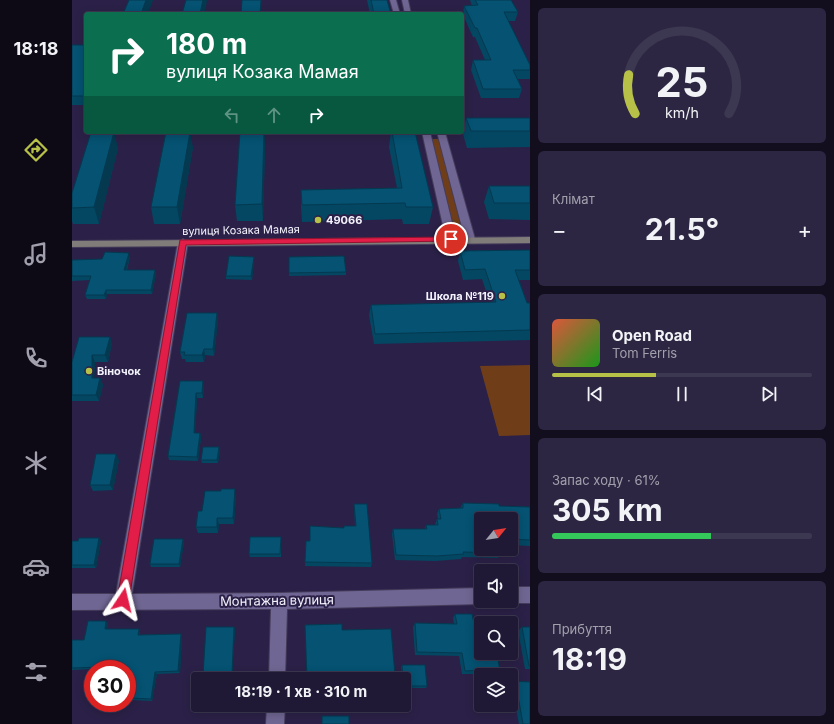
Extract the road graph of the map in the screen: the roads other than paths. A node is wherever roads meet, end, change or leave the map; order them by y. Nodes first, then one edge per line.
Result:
1 (393, 0) edge
2 (404, 0) edge
3 (396, 12) edge
4 (407, 12) edge
5 (426, 134) edge
6 (442, 134) edge
7 (451, 239) junction
8 (470, 239) junction
9 (530, 240) edge
10 (183, 242) junction
11 (72, 244) edge
12 (518, 595) edge
13 (530, 595) edge
14 (474, 596) edge
15 (123, 600) junction
16 (279, 600) junction
17 (72, 602) edge
18 (277, 672) edge
19 (276, 712) edge
20 (275, 724) edge

1 - 3 street
2 - 4 street
5 - 7 street
6 - 8 street
7 - 8 street, вулиця Козака Мамая
7 - 10 street, вулиця Козака Мамая
8 - 9 street, вулиця Козака Мамая
10 - 11 street, вулиця Козака Мамая
10 - 15 street
12 - 13 street
14 - 16 street, Монтажна вулиця
15 - 16 street, Монтажна вулиця
15 - 17 street, Монтажна вулиця
16 - 18 street
19 - 20 street

